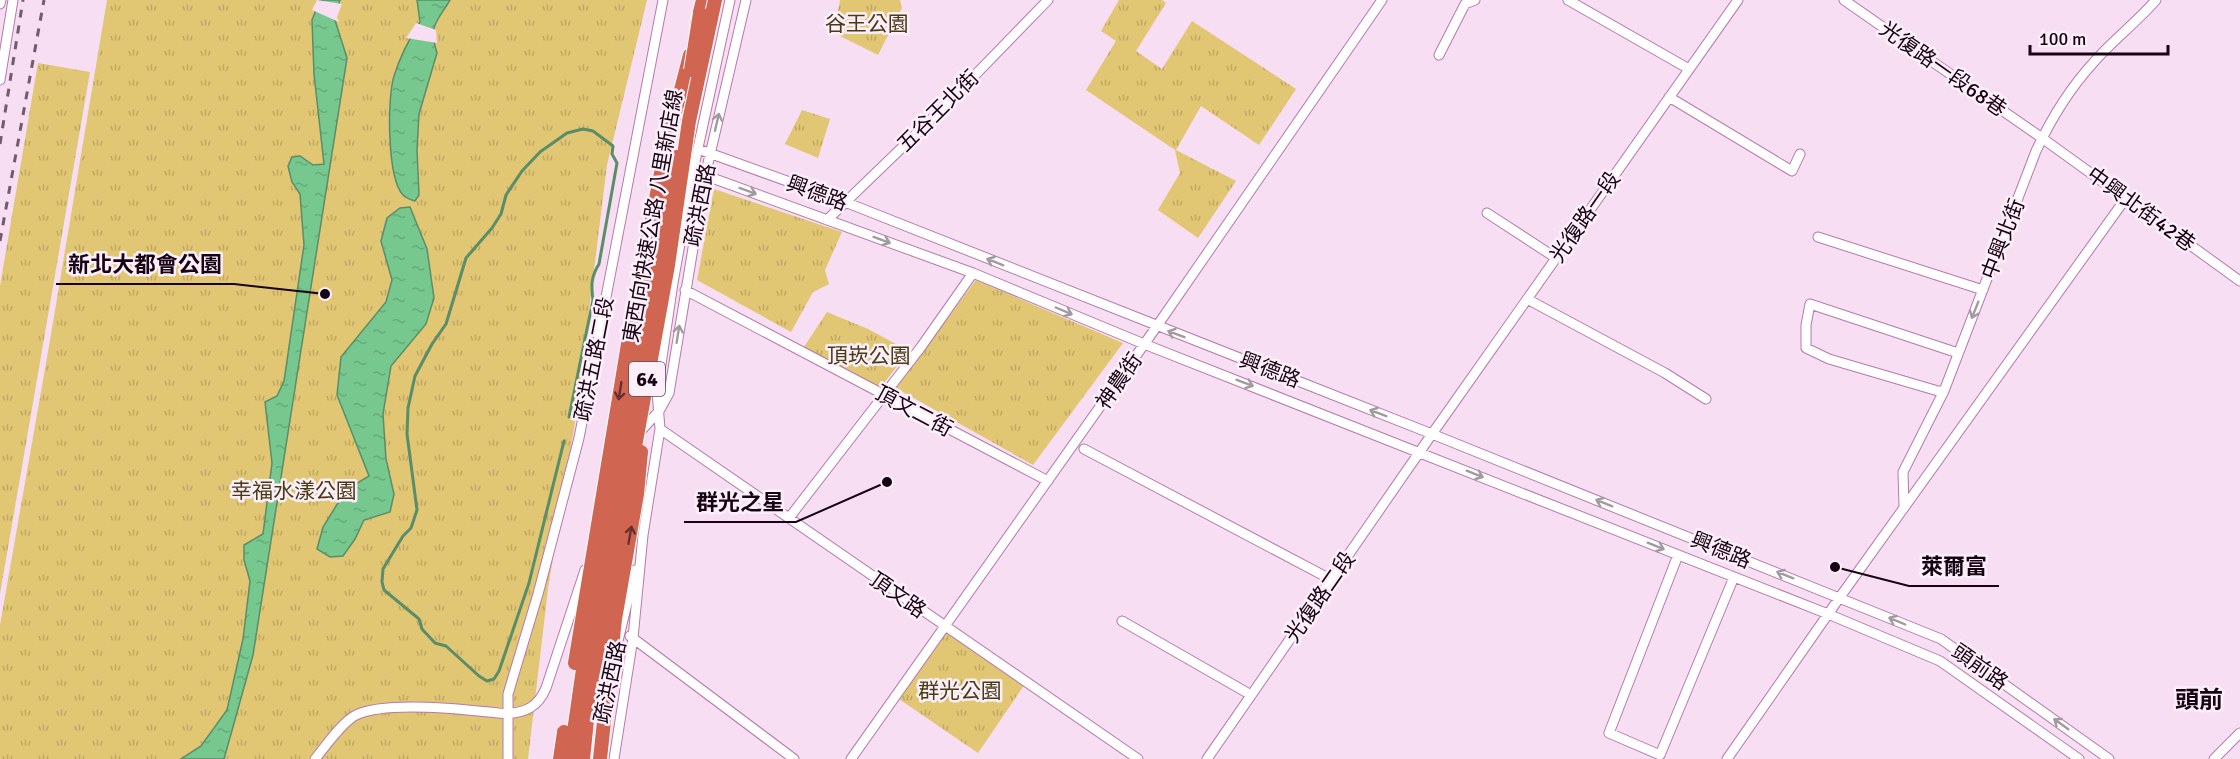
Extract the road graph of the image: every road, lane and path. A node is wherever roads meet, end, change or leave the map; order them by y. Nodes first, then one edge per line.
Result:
1 (14, 0) edge
2 (663, 0) edge
3 (715, 0) edge
4 (730, 0) edge
5 (746, 0) edge
6 (1048, 0) edge
7 (1382, 0) edge
8 (1475, 0) edge
9 (1568, 0) edge
10 (1738, 0) edge
11 (1844, 0) edge
12 (2156, 0) edge
13 (701, 7) edge
14 (1439, 56) dead end
15 (1689, 69) junction
16 (0, 80) edge
17 (1669, 97) junction
18 (2042, 138) junction
19 (698, 149) junction
20 (710, 154) junction
21 (1800, 154) dead end
22 (693, 171) junction
23 (705, 176) junction
24 (2126, 198) junction
25 (844, 202) junction
26 (1486, 213) dead end
27 (827, 220) junction
28 (1818, 237) dead end
29 (1556, 258) junction
30 (973, 273) junction
31 (2240, 281) edge
32 (685, 290) junction
33 (1983, 290) junction
34 (1527, 299) junction
35 (1157, 326) junction
36 (1144, 344) junction
37 (653, 347) junction
38 (1958, 353) junction
39 (1944, 391) junction
40 (883, 395) junction
41 (1706, 399) dead end
42 (660, 411) junction
43 (660, 429) junction
44 (1432, 434) junction
45 (1084, 449) dead end
46 (1421, 452) junction
47 (1048, 480) junction
48 (1904, 506) junction
49 (789, 518) junction
50 (643, 535) junction
51 (1678, 555) junction
52 (1734, 577) junction
53 (1332, 580) junction
54 (1840, 597) junction
55 (1828, 614) junction
56 (1122, 621) dead end
57 (945, 628) junction
58 (621, 629) junction
59 (633, 638) junction
60 (1251, 695) junction
61 (507, 714) junction
62 (565, 727) junction
63 (2240, 733) edge
64 (315, 759) edge
65 (508, 759) edge
66 (560, 759) edge
67 (569, 759) edge
68 (583, 759) edge
69 (598, 759) edge
70 (614, 759) edge
71 (794, 759) edge
72 (851, 759) edge
73 (1138, 759) edge
74 (1207, 759) edge
75 (1727, 759) edge
76 (2079, 759) edge
77 (2109, 759) edge
78 (2214, 759) edge

1 - 16 street
2 - 61 street, 疏洪五路二段
3 - 37 highway, 東西向快速公路 八里新店線 / 64, bridge
4 - 19 street, 疏洪西路
20 -> 5 street, 疏洪西路
6 - 25 street, 五谷王北街
7 - 35 street, 神農街
8 - 14 street
9 - 15 street
10 - 15 street, 光復路一段
11 - 18 street, 光復路一段68巷
12 - 18 street, 中興北街
13 -> 62 highway, bridge
13 - 67 highway, 東西向快速公路 八里新店線 / 64, bridge
15 - 17 street, 光復路一段
17 - 21 street
17 - 29 street, 光復路一段
18 - 24 street, 中興北街42巷
18 - 33 street, 中興北街
19 - 20 street, 興德路
19 - 22 street, 疏洪西路
20 - 23 street, 疏洪西路
20 - 25 street, 興德路
22 - 23 street, 興德路
22 - 42 street, 疏洪西路
23 -> 27 street, 興德路
23 - 32 street, 疏洪西路
24 - 31 street, 中興北街42巷
24 - 48 street
25 - 27 street, 五谷王北街
35 -> 25 street, 興德路
26 - 29 street
27 -> 30 street, 興德路
28 - 33 street
29 - 34 street, 光復路一段
30 -> 36 street, 興德路
30 - 40 street
32 - 40 street, 頂文二街
42 -> 32 street, 疏洪西路
33 -> 38 street, 中興北街
34 - 41 street
34 - 44 street, 光復路一段
35 - 36 street, 神農街
44 -> 35 street, 興德路
36 -> 46 street, 興德路
36 - 47 street, 神農街
37 - 68 highway, 東西向快速公路 八里新店線 / 64, bridge
69 -> 37 highway, bridge
38 - 39 street, 中興北街
38 - 39 street
39 - 48 street, 中興北街
40 - 47 street, 頂文二街
40 - 49 street
42 - 43 street, 疏洪西路
42 - 61 street
43 - 49 street, 頂文路
43 - 50 street, 疏洪西路
44 - 46 street, 光復路二段
54 -> 44 street, 興德路
45 - 53 street
46 -> 51 street, 興德路
46 - 53 street, 光復路二段
47 - 57 street, 神農街
48 - 54 street
49 - 57 street, 頂文路
50 - 58 street, 疏洪西路
50 - 59 street, 疏洪西路
51 - 52 street, 興德路
51 - 52 street
52 - 55 street, 興德路
53 - 60 street, 光復路二段
54 - 55 street
77 -> 54 street, 頭前路
55 - 75 street
55 - 76 street, 頭前路
56 - 60 street
57 - 72 street, 神農街
57 - 73 street, 頂文路
58 - 59 street
58 - 69 street, 疏洪西路
59 - 70 street, 疏洪西路
59 - 71 street
60 - 74 street, 光復路二段
61 - 64 street
61 - 65 street, 疏洪五路二段
62 - 66 highway, bridge
62 - 67 highway, bridge
63 - 78 street

